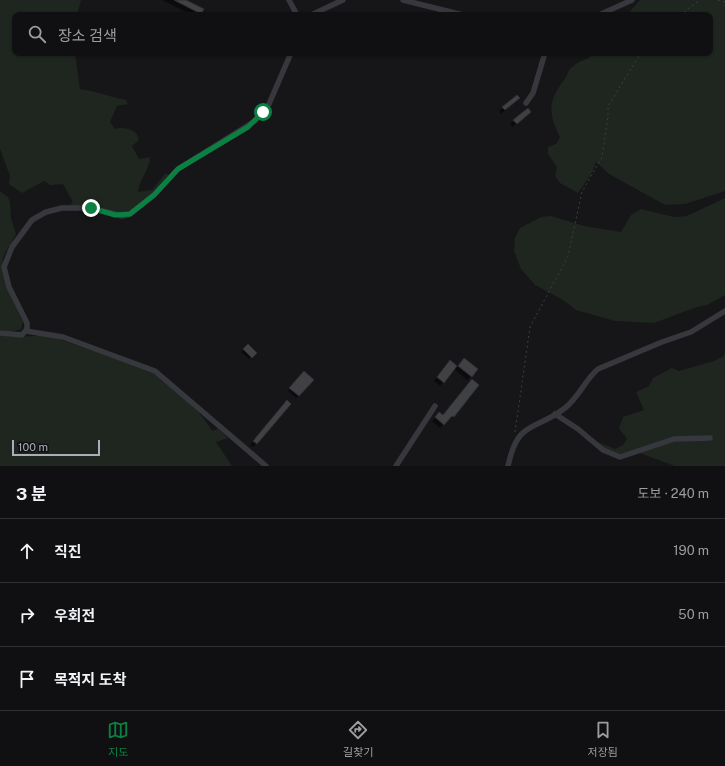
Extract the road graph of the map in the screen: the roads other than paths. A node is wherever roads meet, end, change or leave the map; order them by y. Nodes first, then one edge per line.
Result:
1 (289, 0) edge
2 (343, 0) edge
3 (403, 0) edge
4 (632, 0) edge
5 (295, 12) edge
6 (317, 12) edge
7 (450, 12) edge
8 (606, 12) edge
9 (290, 56) edge
10 (544, 56) edge
11 (526, 103) dead end
12 (725, 311) edge
13 (26, 331) junction
14 (0, 332) edge
15 (435, 406) dead end
16 (555, 414) junction
17 (710, 438) dead end
18 (266, 466) edge
19 (396, 466) edge
20 (508, 466) edge

1 - 5 street
2 - 6 street
3 - 7 street
4 - 8 street
9 - 13 street
10 - 11 street
12 - 16 street
13 - 14 street
13 - 18 street
15 - 19 street
16 - 17 street
16 - 20 street

